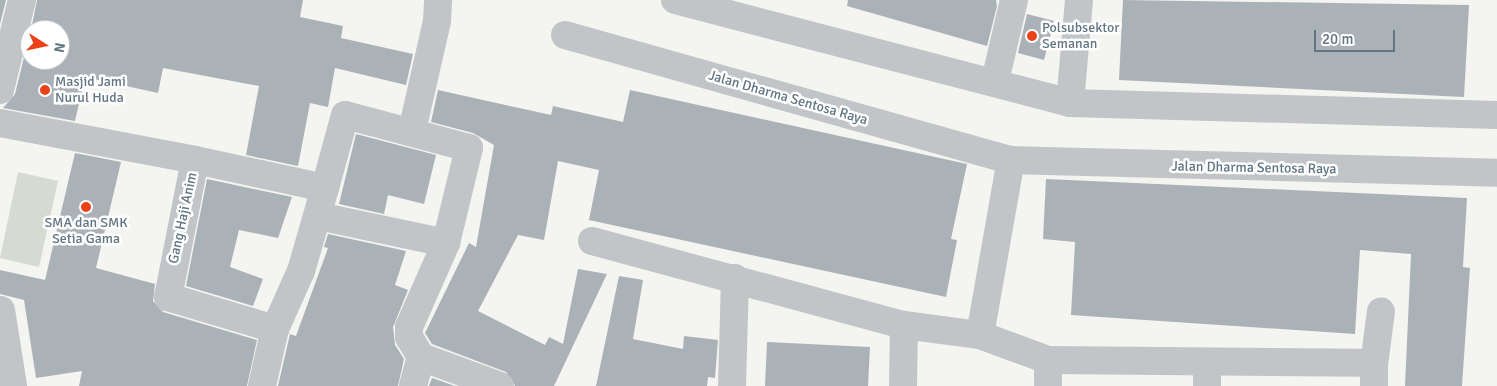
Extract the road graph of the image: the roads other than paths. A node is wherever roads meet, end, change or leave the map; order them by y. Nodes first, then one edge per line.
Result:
1 (22, 0) edge
2 (438, 0) edge
3 (1014, 0) edge
4 (1079, 0) edge
5 (688, 1) edge
6 (565, 35) dead end
7 (995, 81) junction
8 (0, 90) edge
9 (1070, 103) junction
10 (1497, 114) edge
11 (0, 123) edge
12 (412, 131) junction
13 (195, 160) junction
14 (1011, 160) junction
15 (1497, 173) edge
16 (325, 188) junction
17 (318, 216) junction
18 (592, 241) dead end
19 (446, 243) junction
20 (735, 278) junction
21 (1, 310) edge
22 (1381, 311) dead end
23 (904, 325) junction
24 (275, 329) junction
25 (980, 335) junction
26 (421, 357) junction
27 (1048, 373) edge
28 (1207, 374) edge
29 (1374, 375) edge
30 (12, 386) edge
31 (262, 386) edge
32 (413, 386) edge
33 (500, 386) edge
34 (732, 386) edge
35 (902, 386) edge

1 - 8 street
2 - 12 street
3 - 7 street
4 - 9 street
5 - 7 street
6 - 14 street, Jalan Dharma Sentosa Raya
7 - 9 street
9 - 10 street
11 - 13 street
12 - 16 street
12 - 19 street
13 - 16 street, Gang Haji Anim
13 - 24 street, Gang Haji Anim
14 - 15 street, Jalan Dharma Sentosa Raya
14 - 25 street
16 - 17 street
17 - 19 street
17 - 24 street
18 - 20 street
19 - 26 street
20 - 23 street
20 - 34 street
21 - 30 street
22 - 29 street
23 - 25 street
23 - 35 street
24 - 31 street
25 - 27 street
26 - 32 street
26 - 33 street
27 - 28 street
28 - 29 street

